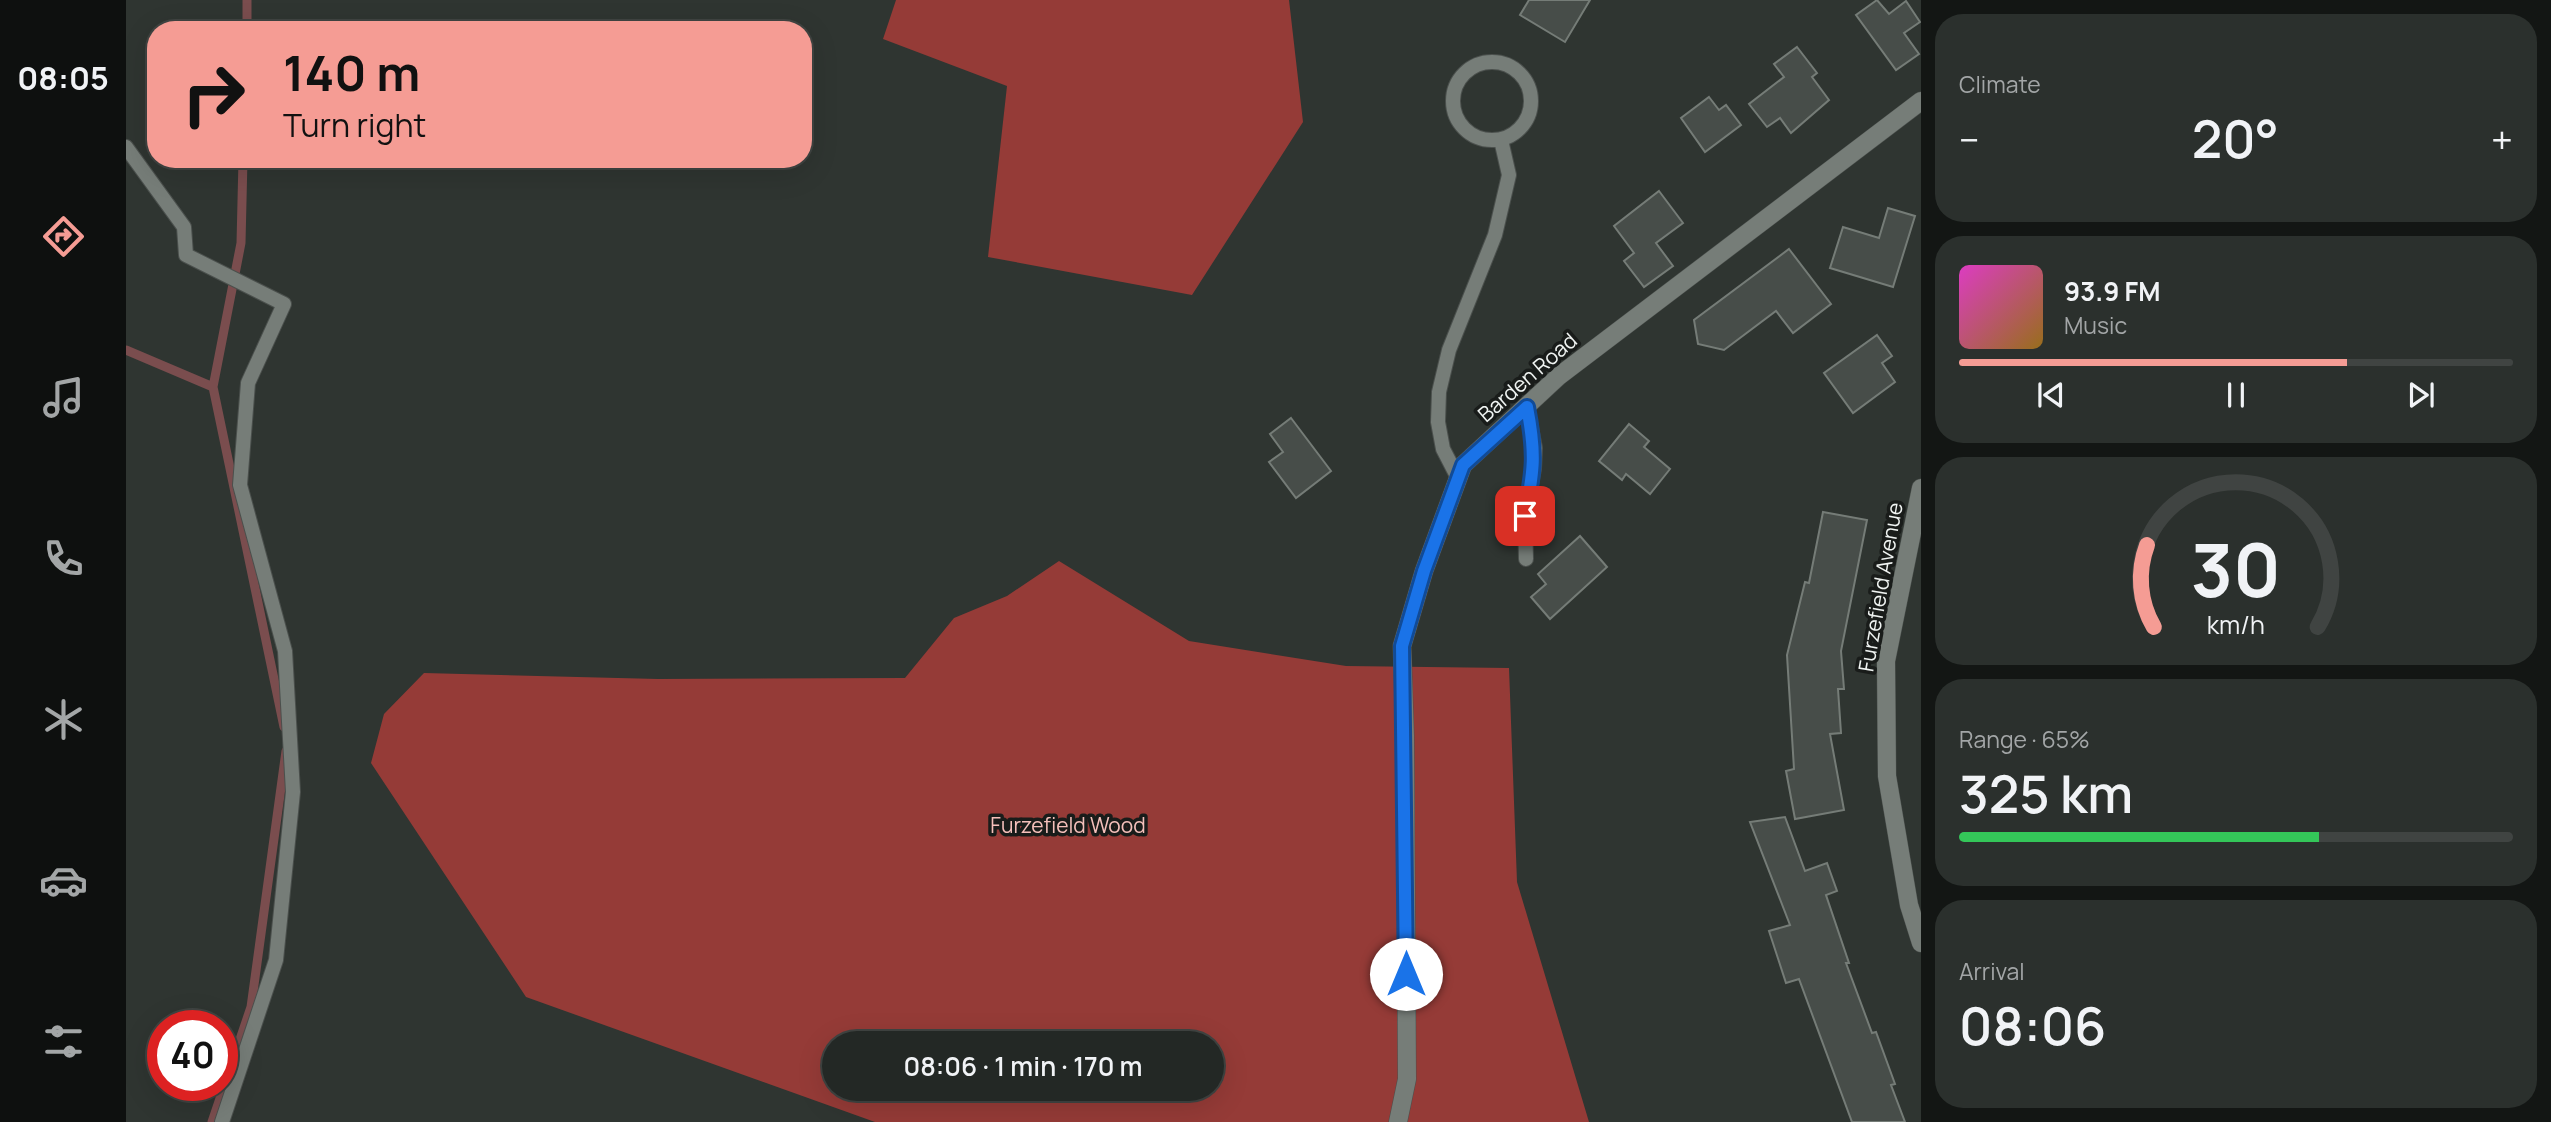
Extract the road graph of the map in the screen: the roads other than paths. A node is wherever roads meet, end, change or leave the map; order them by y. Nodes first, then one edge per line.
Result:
1 (1921, 101) edge
2 (1501, 140) junction
3 (126, 147) edge
4 (1527, 407) junction
5 (1458, 478) junction
6 (1921, 488) edge
7 (1526, 559) dead end
8 (1921, 943) edge
9 (222, 1122) edge
10 (1398, 1122) edge

1 - 4 street, Barden Road
2 - 2 lane
2 - 5 lane
3 - 9 lane
4 - 5 street, Barden Road
4 - 7 lane
5 - 10 street, Barden Road
6 - 8 street, Furzefield Avenue

